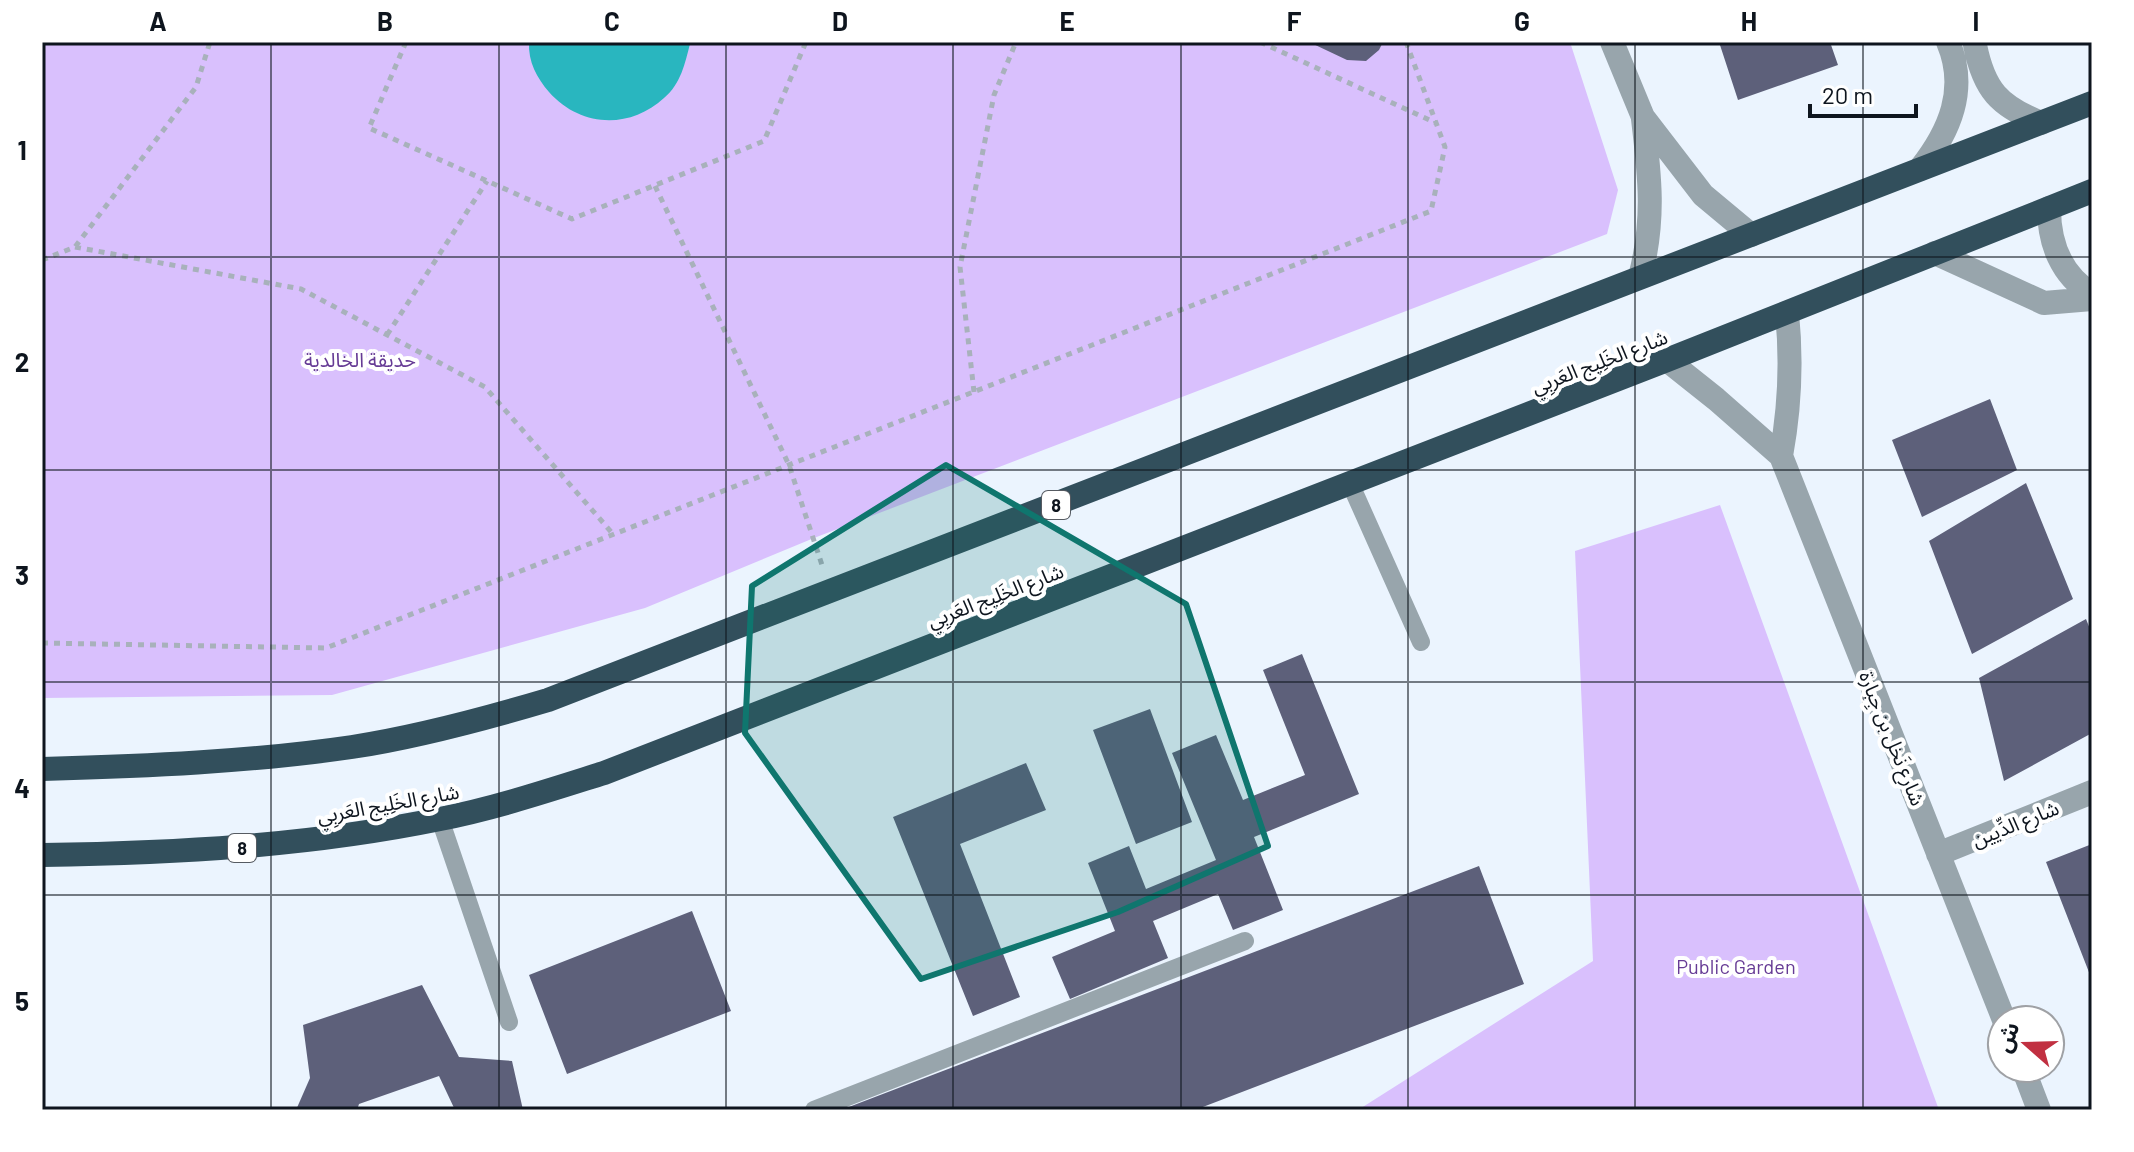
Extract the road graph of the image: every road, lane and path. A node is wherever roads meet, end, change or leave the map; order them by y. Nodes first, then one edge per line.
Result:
1 (210, 42) edge
2 (406, 42) edge
3 (806, 42) edge
4 (1016, 42) edge
5 (1260, 42) edge
6 (1406, 42) edge
7 (1612, 42) edge
8 (1965, 46) edge
9 (2092, 103) edge
10 (1643, 117) junction
11 (1437, 123) junction
12 (2041, 123) junction
13 (1920, 169) junction
14 (487, 181) junction
15 (655, 186) junction
16 (2092, 191) edge
17 (2049, 208) junction
18 (1751, 235) junction
19 (75, 247) junction
20 (1935, 253) junction
21 (42, 260) edge
22 (1640, 277) junction
23 (2092, 297) edge
24 (1787, 313) junction
25 (387, 335) junction
26 (1667, 360) junction
27 (974, 392) junction
28 (1781, 456) junction
29 (789, 465) junction
30 (1350, 483) junction
31 (613, 534) junction
32 (832, 592) junction
33 (1421, 642) dead end
34 (42, 643) edge
35 (42, 769) edge
36 (2092, 792) edge
37 (440, 819) junction
38 (1938, 854) junction
39 (42, 855) edge
40 (1245, 941) dead end
41 (1998, 1004) edge
42 (509, 1022) dead end
43 (2029, 1084) edge
44 (814, 1110) edge
45 (2039, 1110) edge

1 - 19 path
2 - 14 path
3 - 15 path
4 - 27 path
5 - 11 path
6 - 11 path
7 - 10 street
8 - 12 street
8 - 13 street
9 - 12 highway, 8
10 - 18 street
10 - 22 street
11 - 27 path
12 - 13 highway, 8
13 - 18 highway, 8
14 - 15 path
14 - 25 path
15 - 29 path
16 - 17 highway, شارع الخَلِيج العَربِي / 8
17 - 20 highway, شارع الخَلِيج العَربِي / 8
17 - 23 street
18 - 22 highway, 8
19 - 21 path
19 - 25 path
20 - 23 street
20 - 24 highway, شارع الخَلِيج العَربِي / 8
22 - 32 highway, 8
24 - 26 highway, شارع الخَلِيج العَربِي / 8
24 - 28 street, شارع نَخل بن جِبارة
25 - 31 path
26 - 28 street, شارع نَخل بن جِبارة
26 - 30 highway, شارع الخَلِيج العَربِي / 8
27 - 29 path
28 - 38 street, شارع نَخل بن جِبارة
29 - 31 path
29 - 32 path
30 - 33 lane
30 - 37 highway, شارع الخَلِيج العَربِي / 8
31 - 34 path
32 - 35 highway, 8
36 - 38 street, شارع الدِّيين
37 - 39 highway, شارع الخَلِيج العَربِي / 8
37 - 42 lane
38 - 41 street, شارع نَخل بن جِبارة
40 - 44 lane
43 - 45 street

